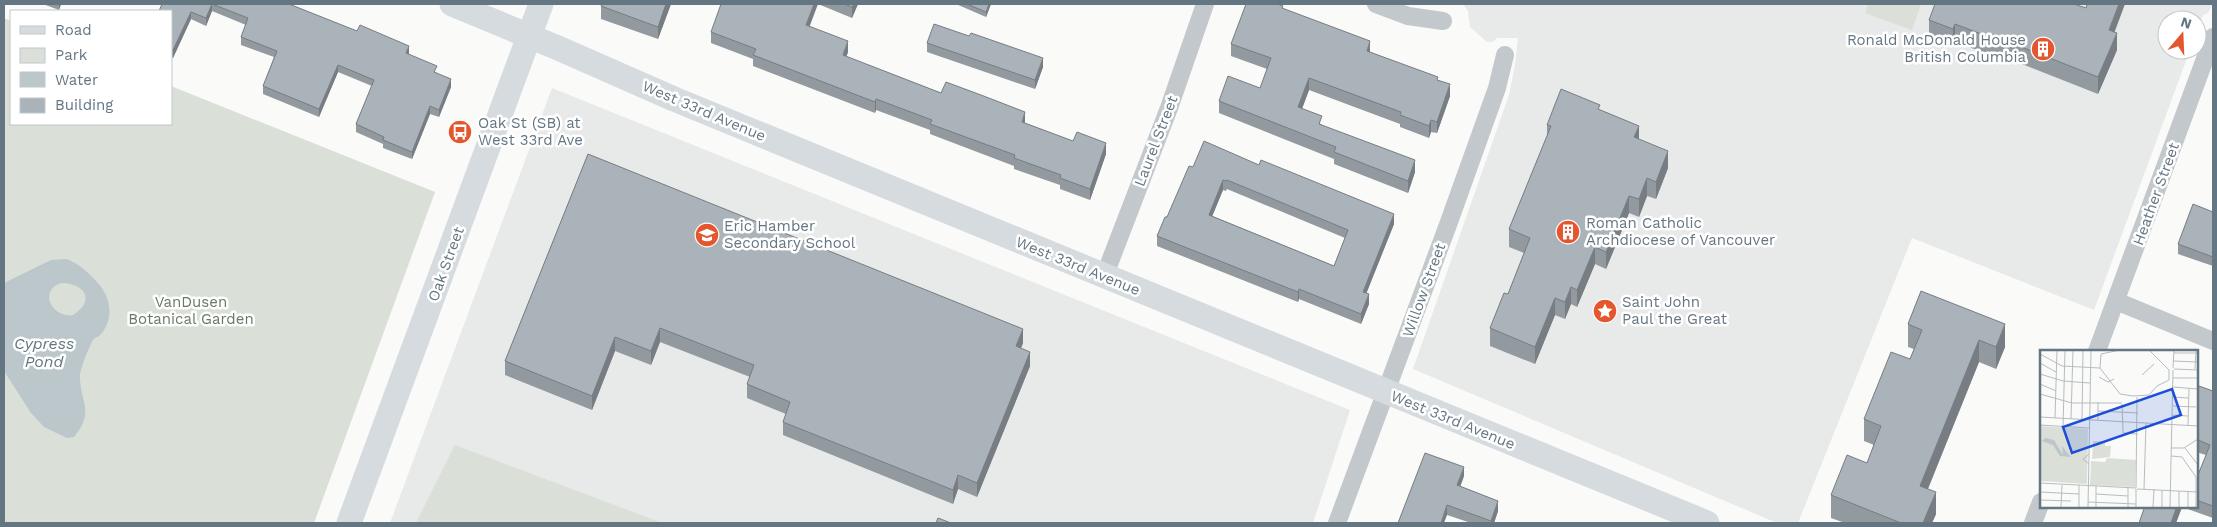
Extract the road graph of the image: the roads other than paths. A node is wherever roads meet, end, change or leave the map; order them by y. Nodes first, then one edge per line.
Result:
1 (452, 4) edge
2 (541, 4) edge
3 (1205, 4) edge
4 (1376, 4) edge
5 (1443, 21) dead end
6 (529, 35) junction
7 (2213, 37) edge
8 (1505, 56) dead end
9 (1104, 277) junction
10 (2116, 301) junction
11 (2213, 341) edge
12 (2097, 350) edge
13 (1386, 392) junction
14 (2040, 505) edge
15 (349, 523) edge
16 (1337, 523) edge
17 (1707, 523) edge
18 (2033, 523) edge

1 - 6 street, West 33rd Avenue
2 - 6 street, Oak Street
3 - 9 street, Laurel Street
4 - 5 street
6 - 9 street, West 33rd Avenue
6 - 15 street, Oak Street
7 - 10 street, Heather Street
8 - 13 street, Willow Street
9 - 13 street, West 33rd Avenue
10 - 11 street
10 - 12 street, Heather Street
13 - 16 street, Willow Street
13 - 17 street, West 33rd Avenue
14 - 18 street

